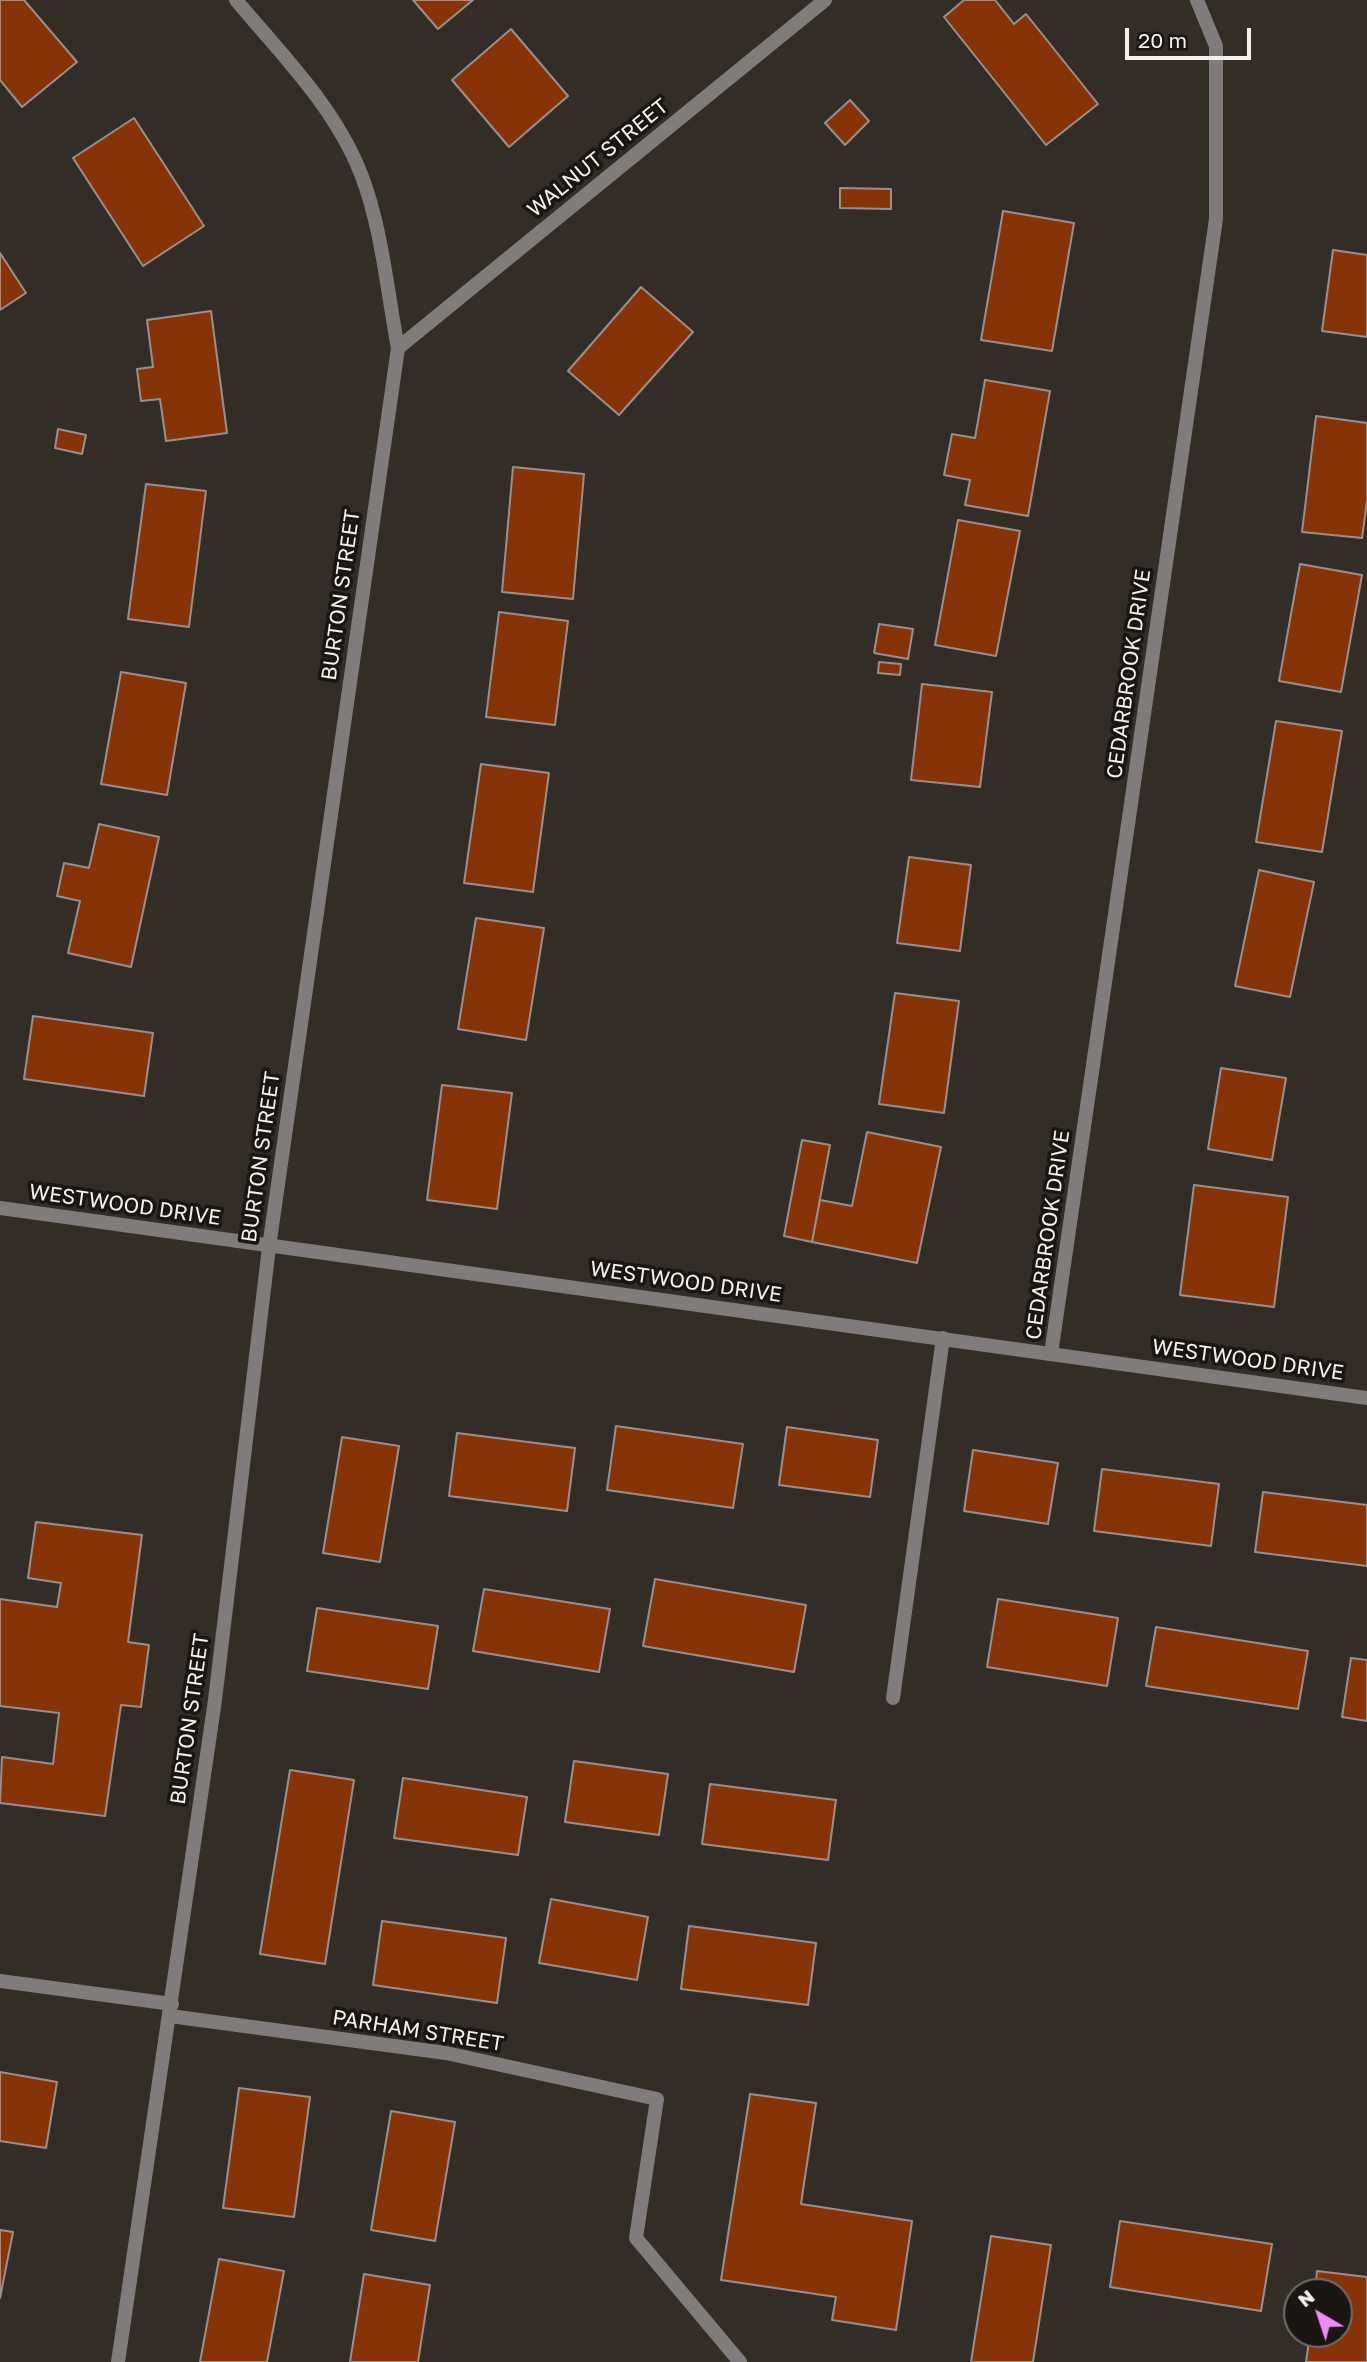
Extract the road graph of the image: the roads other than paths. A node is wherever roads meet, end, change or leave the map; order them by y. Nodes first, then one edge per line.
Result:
1 (236, 0) edge
2 (825, 0) edge
3 (1198, 0) edge
4 (398, 348) junction
5 (0, 1208) edge
6 (269, 1247) junction
7 (943, 1338) junction
8 (1051, 1354) junction
9 (1367, 1398) edge
10 (893, 1698) dead end
11 (0, 1981) edge
12 (171, 2010) junction
13 (118, 2362) edge
14 (740, 2362) edge

1 - 4 street, BURTON STREET
2 - 4 street, WALNUT STREET
3 - 8 street, CEDARBROOK DRIVE
4 - 6 street, BURTON STREET
5 - 6 street, WESTWOOD DRIVE
6 - 7 street, WESTWOOD DRIVE
6 - 12 street, BURTON STREET
7 - 8 street, WESTWOOD DRIVE
7 - 10 street
8 - 9 street, WESTWOOD DRIVE
11 - 12 street, PARHAM STREET
12 - 13 street, BURTON STREET
12 - 14 street, PARHAM STREET

